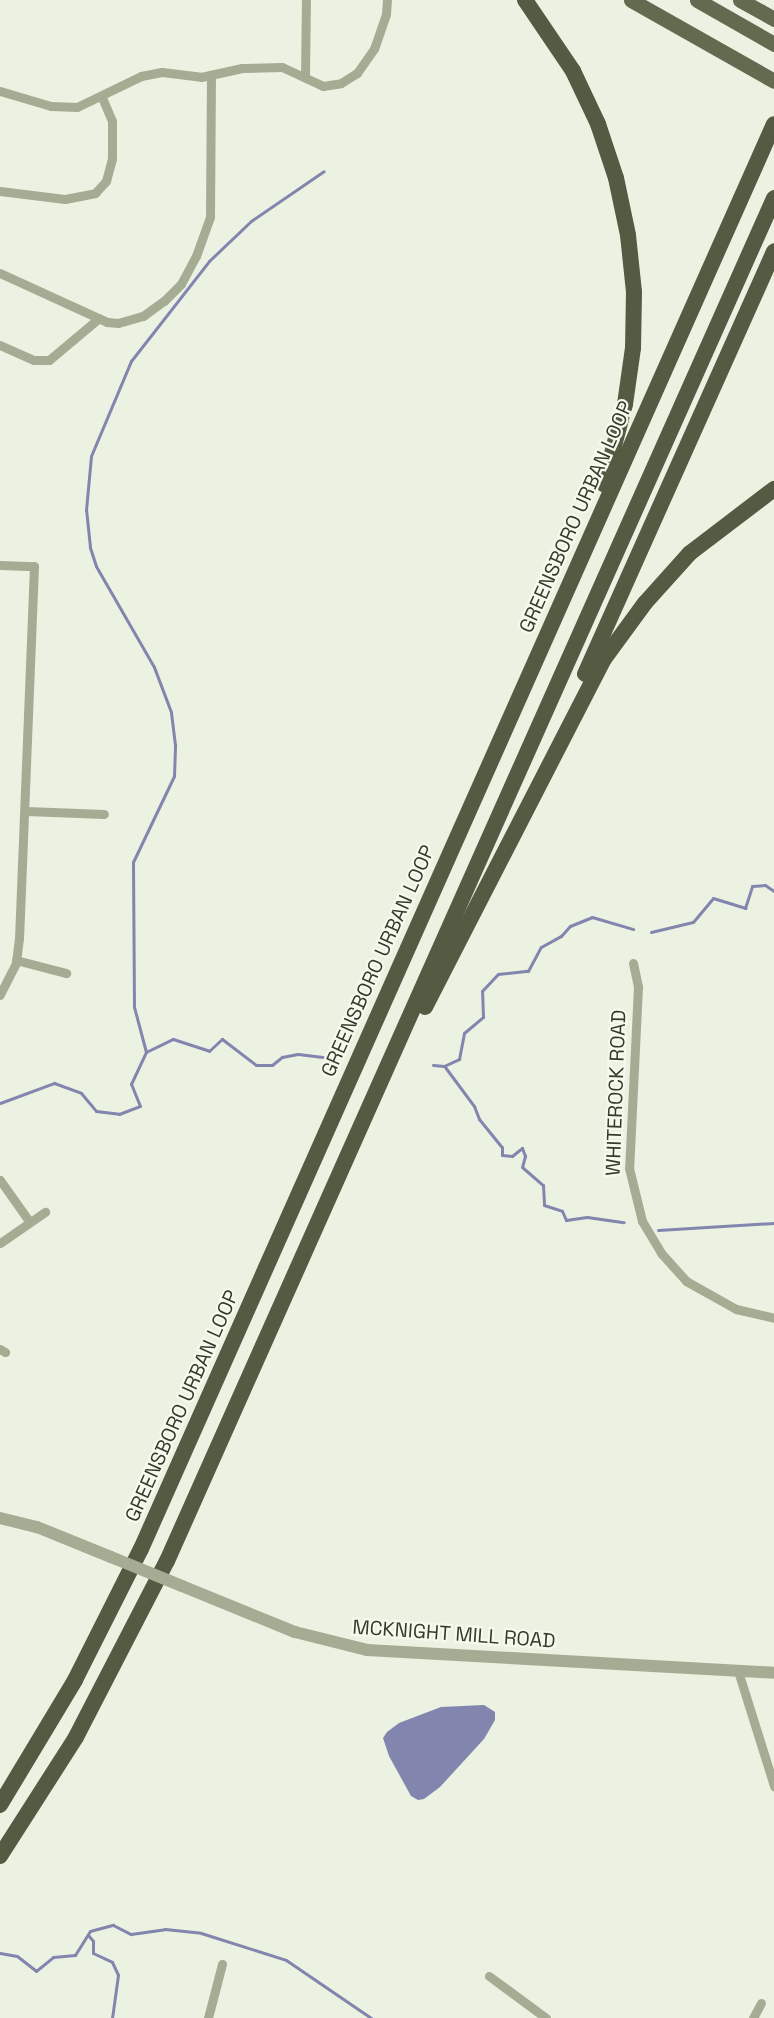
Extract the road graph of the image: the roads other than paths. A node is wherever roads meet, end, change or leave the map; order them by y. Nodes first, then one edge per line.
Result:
1 (306, 0) edge
2 (387, 0) edge
3 (525, 0) edge
4 (631, 0) edge
5 (697, 0) edge
6 (740, 0) edge
7 (774, 19) edge
8 (774, 44) edge
9 (211, 75) junction
10 (305, 77) junction
11 (774, 81) edge
12 (0, 91) edge
13 (102, 98) junction
14 (774, 124) edge
15 (0, 191) edge
16 (774, 198) edge
17 (774, 251) edge
18 (0, 273) edge
19 (99, 318) junction
20 (0, 345) edge
21 (774, 489) edge
22 (590, 537) junction
23 (0, 565) edge
24 (26, 811) junction
25 (104, 814) dead end
26 (522, 815) junction
27 (16, 960) junction
28 (633, 963) dead end
29 (66, 973) dead end
30 (0, 995) edge
31 (353, 1143) junction
32 (0, 1180) edge
33 (45, 1212) dead end
34 (29, 1221) junction
35 (0, 1243) edge
36 (774, 1318) edge
37 (6, 1519) edge
38 (738, 1671) junction
39 (774, 1673) edge
40 (774, 1786) edge
41 (0, 1805) edge
42 (0, 1856) edge
43 (222, 1964) dead end
44 (489, 1976) dead end
45 (761, 2003) dead end
46 (208, 2018) edge
47 (546, 2018) edge
48 (753, 2018) edge

1 - 10 street
2 - 10 street
3 - 22 highway
4 - 11 highway
5 - 8 highway
6 - 7 highway
9 - 10 street
9 - 13 street
9 - 19 street
12 - 13 street
13 - 15 street
14 - 22 highway, GREENSBORO URBAN LOOP
16 - 31 highway
17 - 26 highway
18 - 19 street
19 - 20 street
21 - 26 highway
22 - 41 highway, GREENSBORO URBAN LOOP
23 - 24 street
24 - 25 street
24 - 27 street
26 - 31 highway
27 - 29 street
27 - 30 street
28 - 36 street, WHITEROCK ROAD
31 - 42 highway
32 - 34 street
33 - 34 street
34 - 35 street
37 - 38 street, MCKNIGHT MILL ROAD, bridge
38 - 39 street, MCKNIGHT MILL ROAD
38 - 40 street
43 - 46 street
44 - 47 street
45 - 48 street

